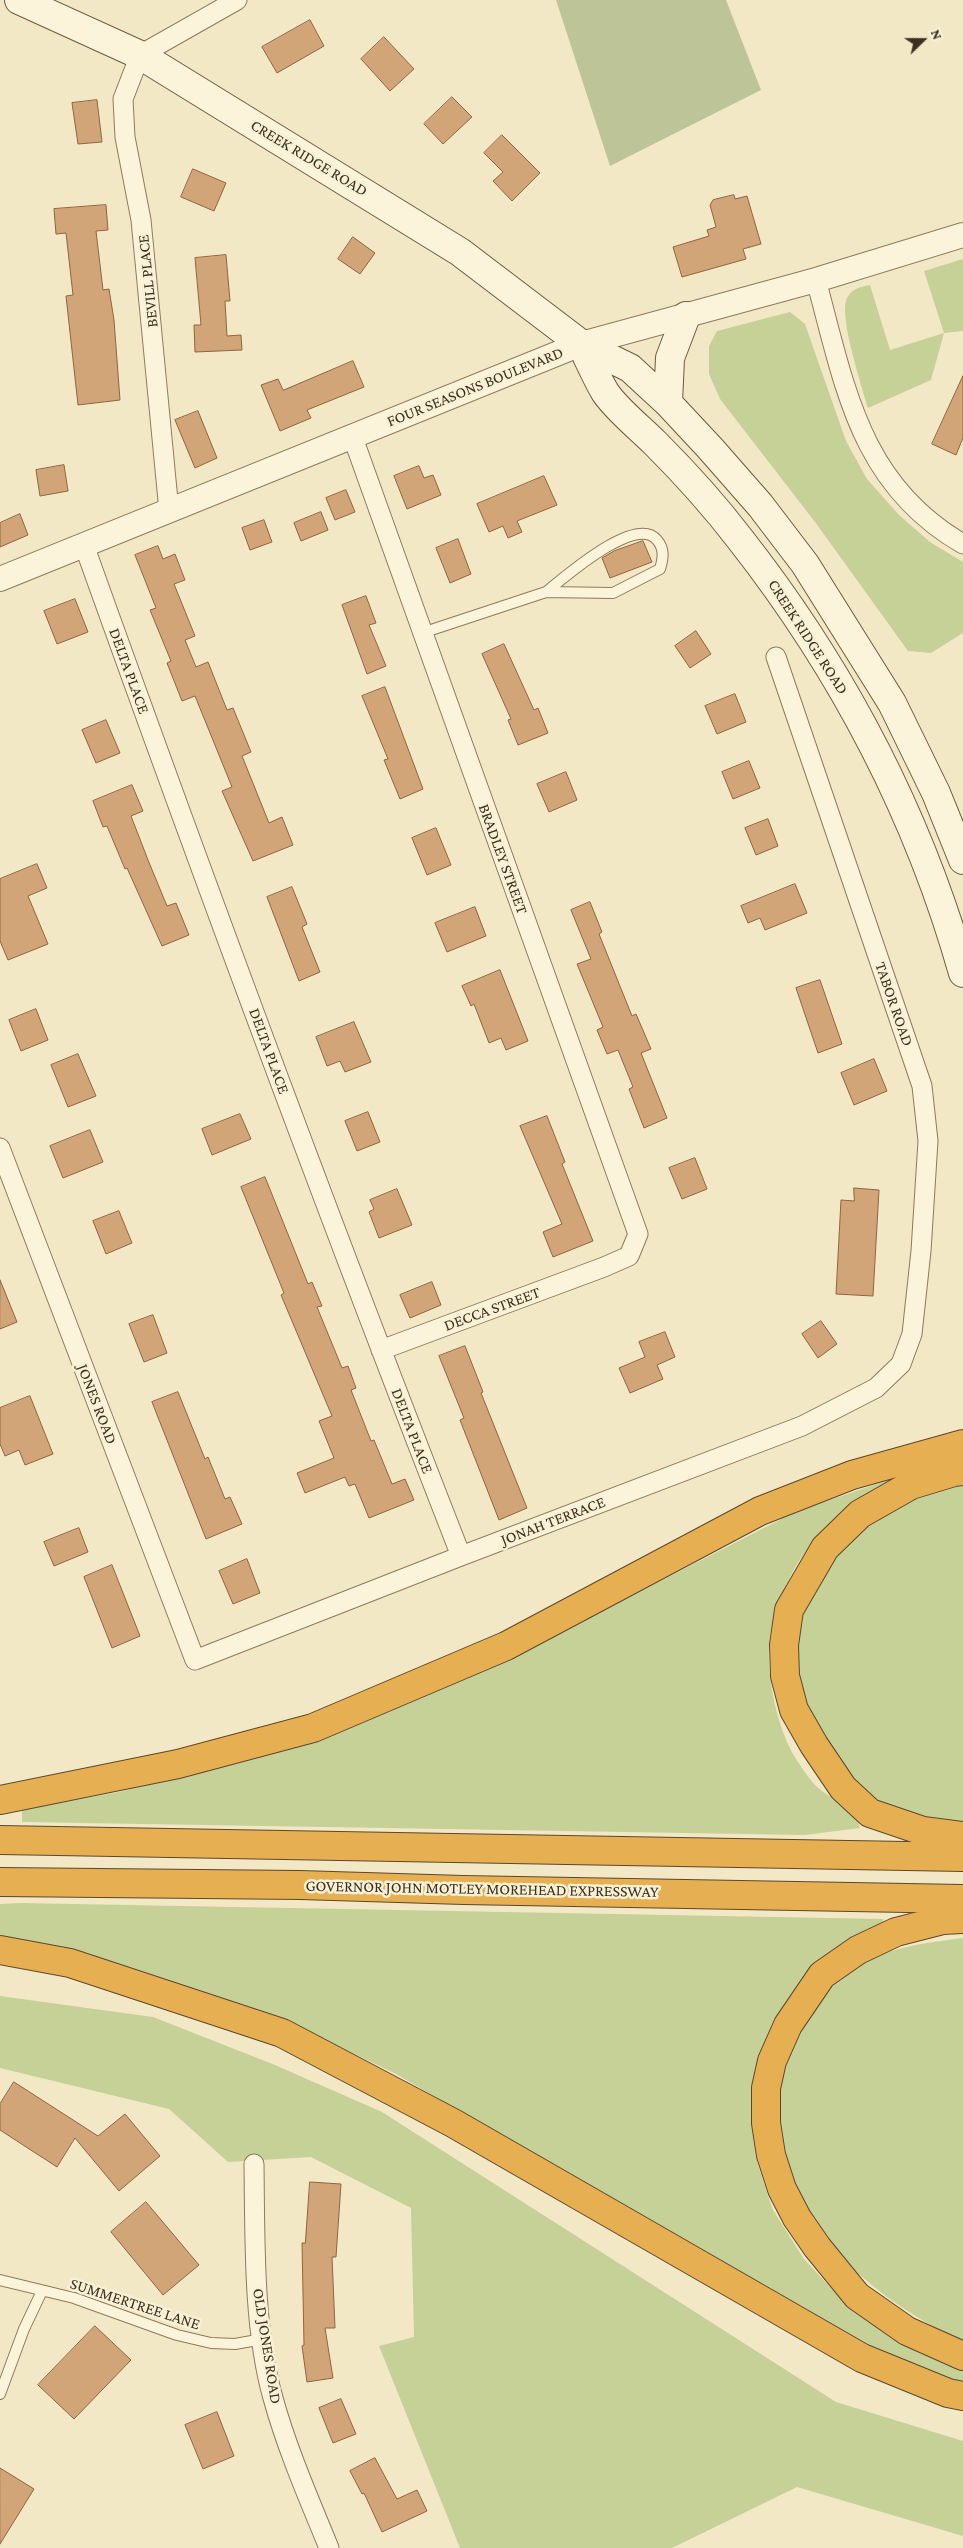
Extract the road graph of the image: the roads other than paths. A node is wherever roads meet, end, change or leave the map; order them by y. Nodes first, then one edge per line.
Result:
1 (19, 0) edge
2 (238, 0) edge
3 (140, 56) junction
4 (963, 235) edge
5 (816, 280) junction
6 (686, 316) junction
7 (581, 344) junction
8 (668, 403) junction
9 (352, 436) junction
10 (170, 511) junction
11 (963, 544) edge
12 (84, 545) junction
13 (0, 579) edge
14 (546, 592) junction
15 (422, 633) junction
16 (776, 656) dead end
17 (963, 860) edge
18 (963, 973) edge
19 (0, 1148) edge
20 (604, 1267) joint
21 (381, 1350) junction
22 (901, 1364) joint
23 (963, 1444) edge
24 (963, 1471) edge
25 (460, 1556) junction
26 (196, 1660) joint
27 (0, 1800) edge
28 (963, 1836) edge
29 (0, 1840) edge
30 (963, 1858) edge
31 (0, 1882) edge
32 (963, 1899) edge
33 (963, 1919) edge
34 (0, 1950) edge
35 (254, 2164) dead end
36 (0, 2280) edge
37 (42, 2291) junction
38 (263, 2339) junction
39 (963, 2356) edge
40 (0, 2394) edge
41 (963, 2396) edge
42 (329, 2548) edge

1 - 3 main road, CREEK RIDGE ROAD
2 - 3 street
3 - 7 main road, CREEK RIDGE ROAD
3 - 10 street, BEVILL PLACE
4 - 5 street, FOUR SEASONS BOULEVARD
5 - 6 street, FOUR SEASONS BOULEVARD
5 - 11 street
6 - 7 street, FOUR SEASONS BOULEVARD
6 - 8 main road
7 - 8 main road, CREEK RIDGE ROAD
7 - 9 street, FOUR SEASONS BOULEVARD
7 - 18 main road, CREEK RIDGE ROAD
8 - 17 main road, CREEK RIDGE ROAD
9 - 10 street, FOUR SEASONS BOULEVARD
9 - 15 street, BRADLEY STREET
10 - 12 street, FOUR SEASONS BOULEVARD
12 - 13 street, FOUR SEASONS BOULEVARD
12 - 21 street, DELTA PLACE
14 - 14 lane
14 - 15 lane
15 - 20 street, BRADLEY STREET
16 - 22 street, TABOR ROAD
19 - 26 street, JONES ROAD
20 - 21 street, DECCA STREET
21 - 25 street, DELTA PLACE
22 - 25 street, JONAH TERRACE
23 - 27 highway
24 - 28 highway
25 - 26 street, JONAH TERRACE
29 - 30 highway
31 - 32 highway, GOVERNOR JOHN MOTLEY MOREHEAD EXPRESSWAY
33 - 39 highway
34 - 41 highway
35 - 38 street, OLD JONES ROAD
36 - 37 lane, SUMMERTREE LANE
37 - 38 lane, SUMMERTREE LANE
37 - 40 lane
38 - 42 street, OLD JONES ROAD

